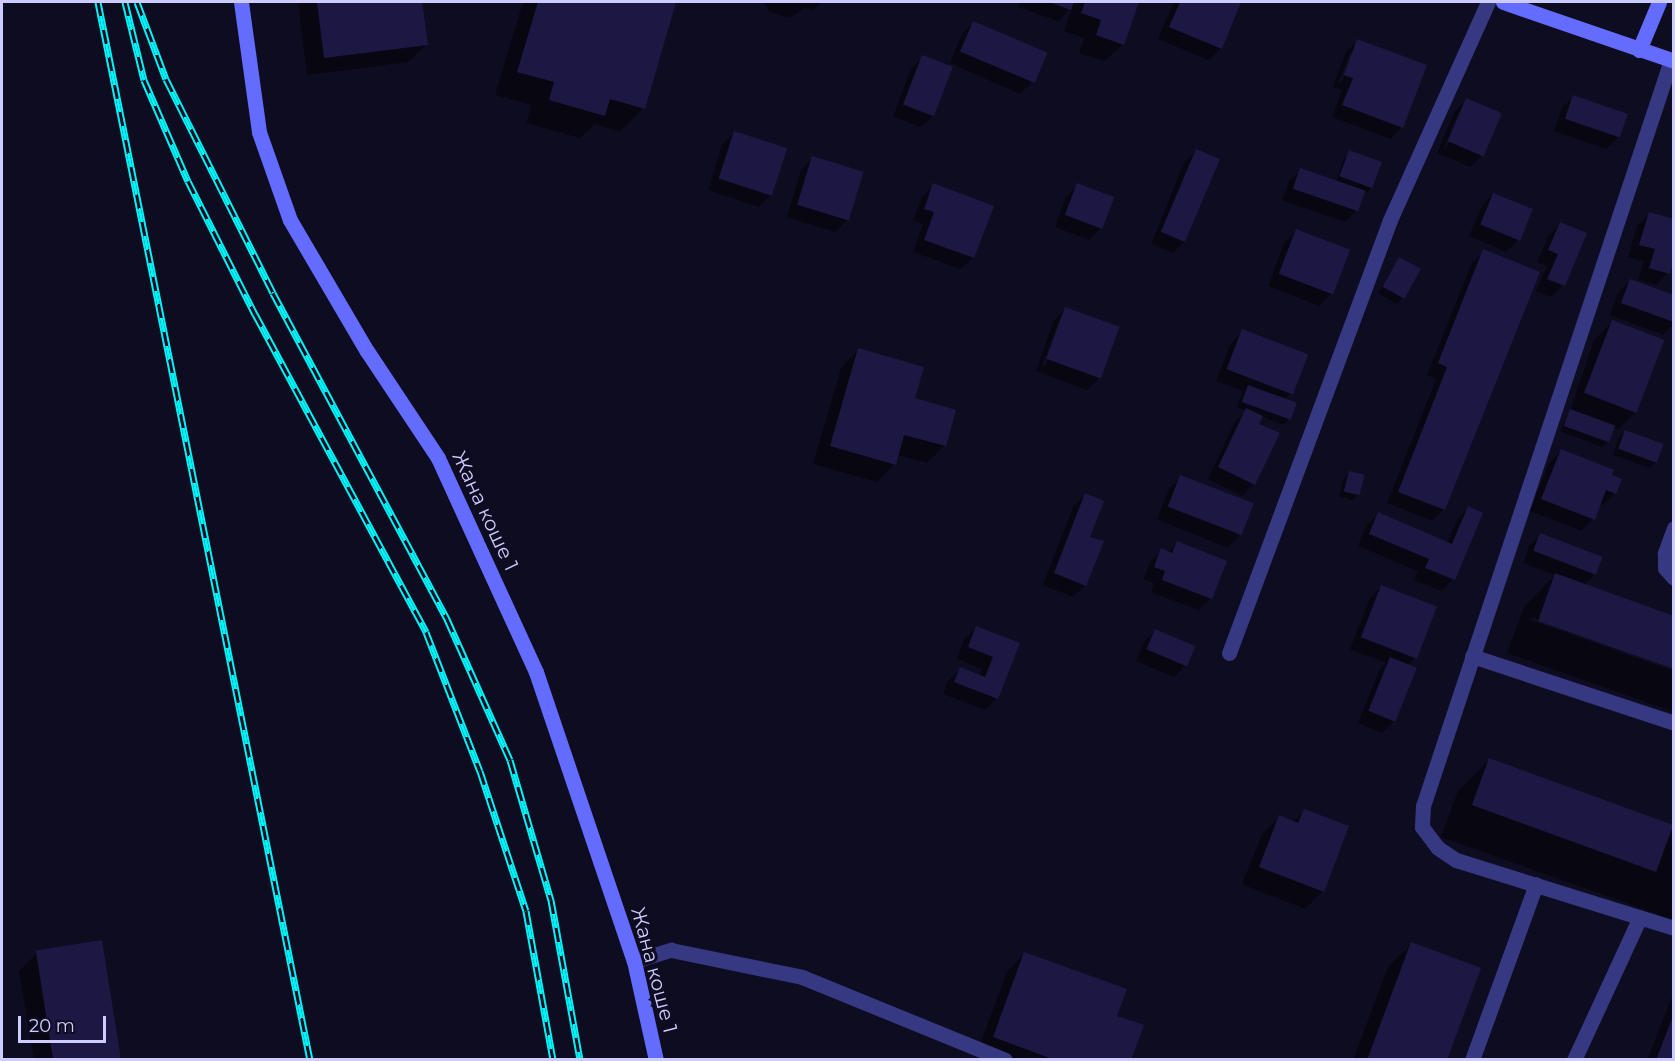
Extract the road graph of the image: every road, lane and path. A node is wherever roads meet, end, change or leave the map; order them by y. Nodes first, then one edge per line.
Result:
1 (242, 2) edge
2 (1488, 2) edge
3 (1503, 2) edge
4 (1659, 2) edge
5 (1639, 50) junction
6 (1672, 61) edge
7 (1674, 528) edge
8 (1674, 578) edge
9 (1229, 653) dead end
10 (1472, 656) junction
11 (1674, 723) edge
12 (1536, 885) junction
13 (1640, 917) junction
14 (1674, 928) edge
15 (634, 962) junction
16 (656, 1059) edge
17 (1005, 1059) edge
18 (1472, 1059) edge
19 (1575, 1059) edge

1 - 15 street, Жана коше 1
2 - 9 street
3 - 5 street
4 - 5 street
5 - 6 street
6 - 10 street
7 - 8 street
10 - 11 street
10 - 12 street
12 - 13 street
12 - 18 street
13 - 14 street
13 - 19 street
15 - 16 street, Жана коше 1
15 - 17 street

